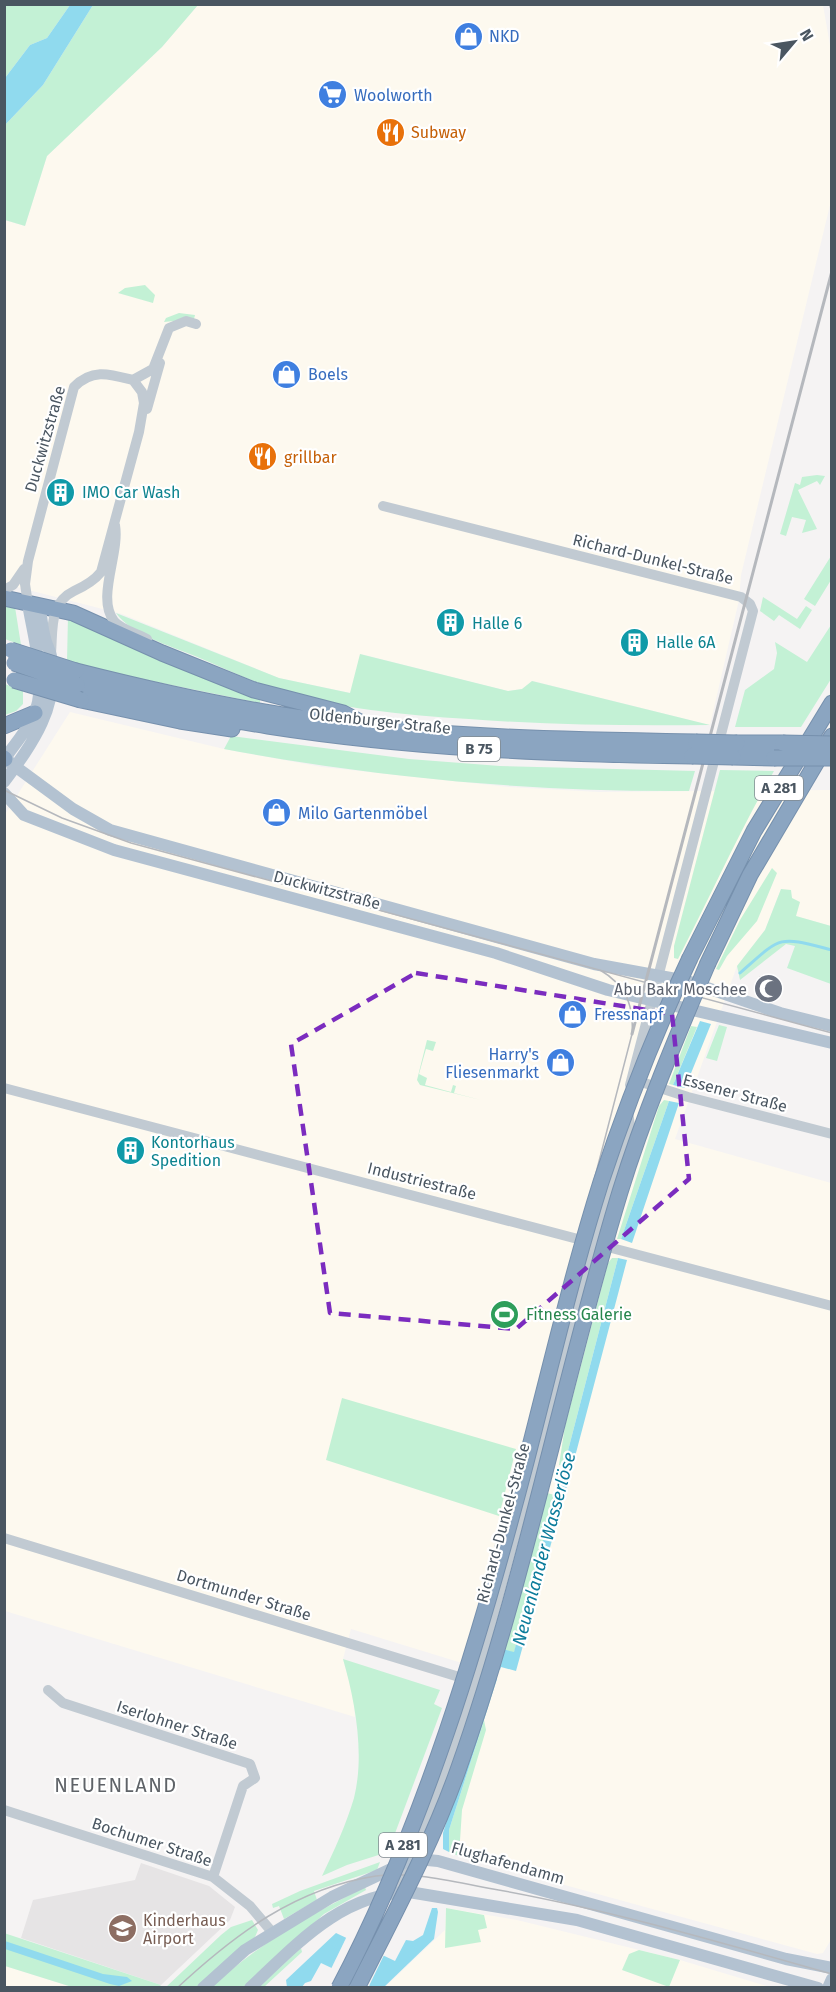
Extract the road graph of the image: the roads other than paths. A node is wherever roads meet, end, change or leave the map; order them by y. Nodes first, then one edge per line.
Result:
1 (196, 324) dead end
2 (161, 351) junction
3 (133, 380) junction
4 (139, 432) junction
5 (383, 506) dead end
6 (115, 524) junction
7 (28, 561) junction
8 (4, 590) edge
9 (4, 598) edge
10 (41, 606) junction
11 (162, 654) junction
12 (9, 655) edge
13 (9, 678) edge
14 (78, 685) junction
15 (831, 703) edge
16 (35, 712) junction
17 (4, 726) edge
18 (368, 726) junction
19 (831, 736) edge
20 (831, 744) edge
21 (694, 749) junction
22 (735, 750) junction
23 (831, 759) edge
24 (8, 761) edge
25 (4, 782) edge
26 (4, 793) edge
27 (659, 977) junction
28 (652, 999) junction
29 (831, 1026) edge
30 (831, 1043) edge
31 (632, 1078) junction
32 (4, 1088) edge
33 (831, 1134) edge
34 (595, 1241) junction
35 (831, 1306) edge
36 (4, 1538) edge
37 (475, 1682) junction
38 (48, 1689) dead end
39 (4, 1810) edge
40 (406, 1862) junction
41 (213, 1877) junction
42 (393, 1893) junction
43 (272, 1932) junction
44 (831, 1968) edge
45 (831, 1979) edge
46 (206, 1986) edge
47 (250, 1988) edge
48 (339, 1988) edge
49 (357, 1988) edge
50 (818, 1988) edge
51 (828, 1988) edge

1 - 2 street
2 - 3 street
2 - 4 street
3 - 4 street
3 - 7 street, Duckwitzstraße
4 - 6 street
5 - 27 street, Richard-Dunkel-Straße
6 - 10 street
6 - 11 street
7 - 8 street, Duckwitzstraße
7 - 10 street, Duckwitzstraße
9 - 10 highway
10 - 11 highway
10 - 16 main road, Duckwitzstraße
10 - 24 main road, Duckwitzstraße
11 - 18 highway
12 - 14 highway, Oldenburger Straße / B 75, bridge
13 - 14 highway, bridge
14 - 18 highway, Oldenburger Straße / B 75
14 - 21 highway, Oldenburger Straße / B 75
15 - 48 highway, A 281, bridge
16 - 17 highway
16 - 24 main road, Duckwitzstraße
18 - 21 highway, Oldenburger Straße / B 75
19 - 49 highway, A 281, bridge
20 - 22 highway, Oldenburger Straße / B 75, bridge
21 - 22 highway, Oldenburger Straße / B 75, bridge
22 - 23 highway, Oldenburger Straße / B 75, bridge
24 - 25 main road
24 - 27 main road, Duckwitzstraße
26 - 28 main road, Duckwitzstraße
27 - 28 street
27 - 29 main road, Duckwitzstraße
28 - 30 main road, Duckwitzstraße
28 - 31 street, Richard-Dunkel-Straße
31 - 33 street, Essener Straße
31 - 34 street, Richard-Dunkel-Straße
32 - 34 street, Industriestraße
34 - 35 street, Industriestraße
34 - 37 street, Richard-Dunkel-Straße
36 - 37 street, Dortmunder Straße
37 - 40 street, Richard-Dunkel-Straße
38 - 41 street, Iserlohner Straße
39 - 41 street, Bochumer Straße
40 - 42 street, Richard-Dunkel-Straße
40 - 43 main road, Flughafendamm
40 - 44 main road, Flughafendamm
41 - 43 street, Bochumer Straße
42 - 47 main road
42 - 50 main road
43 - 46 main road, Flughafendamm
45 - 51 main road

